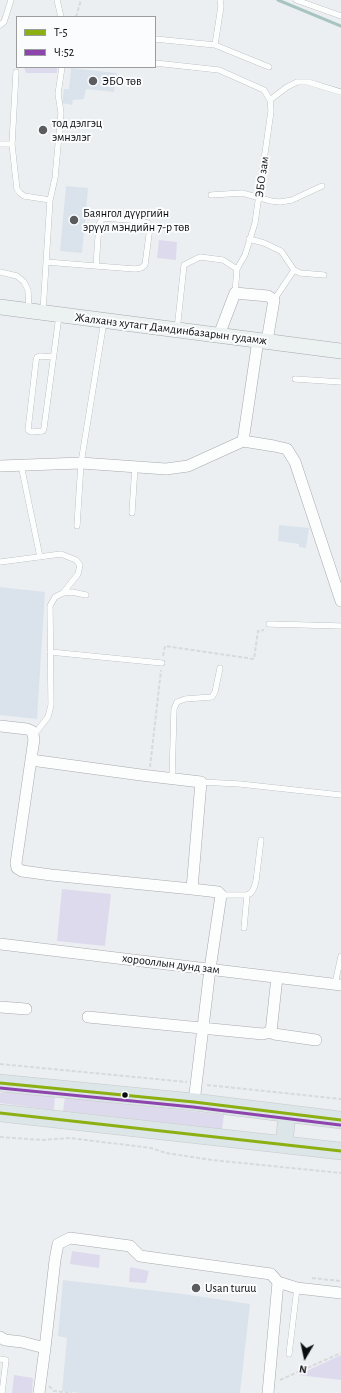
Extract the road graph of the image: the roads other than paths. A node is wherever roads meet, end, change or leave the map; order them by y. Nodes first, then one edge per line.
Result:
1 (11, 0) edge
2 (57, 0) edge
3 (220, 0) edge
4 (296, 0) edge
5 (61, 16) edge
6 (341, 16) edge
7 (0, 25) edge
8 (156, 39) edge
9 (215, 44) junction
10 (156, 63) edge
11 (269, 67) dead end
12 (62, 68) edge
13 (16, 72) dead end
14 (341, 92) edge
15 (270, 100) junction
16 (0, 144) edge
17 (12, 144) junction
18 (322, 186) dead end
19 (211, 195) dead end
20 (260, 198) junction
21 (50, 200) junction
22 (249, 239) junction
23 (46, 262) junction
24 (96, 266) junction
25 (237, 269) junction
26 (294, 270) junction
27 (0, 272) edge
28 (324, 275) dead end
29 (235, 293) junction
30 (274, 300) junction
31 (0, 307) edge
32 (36, 312) junction
33 (60, 315) junction
34 (104, 320) junction
35 (177, 330) junction
36 (220, 335) junction
37 (263, 341) junction
38 (341, 351) edge
39 (53, 357) junction
40 (296, 379) dead end
41 (341, 382) edge
42 (243, 441) junction
43 (82, 463) junction
44 (21, 465) junction
45 (0, 466) edge
46 (135, 466) junction
47 (132, 513) dead end
48 (77, 526) dead end
49 (40, 557) junction
50 (0, 562) edge
51 (64, 593) junction
52 (86, 595) dead end
53 (341, 601) edge
54 (269, 624) road end
55 (341, 626) edge
56 (50, 652) junction
57 (162, 663) road end
58 (220, 668) dead end
59 (0, 726) edge
60 (34, 735) junction
61 (31, 760) junction
62 (172, 779) junction
63 (201, 782) junction
64 (341, 795) edge
65 (261, 840) dead end
66 (192, 889) junction
67 (221, 895) junction
68 (247, 895) junction
69 (244, 928) dead end
70 (0, 944) edge
71 (341, 956) edge
72 (340, 964) edge
73 (210, 969) junction
74 (277, 977) junction
75 (338, 985) edge
76 (0, 1007) edge
77 (26, 1009) dead end
78 (88, 1017) dead end
79 (203, 1027) junction
80 (271, 1032) junction
81 (316, 1040) dead end
82 (0, 1083) edge
83 (194, 1102) junction
84 (0, 1113) edge
85 (287, 1114) junction
86 (341, 1120) edge
87 (284, 1144) junction
88 (341, 1151) edge
89 (278, 1282) junction
90 (297, 1288) junction
91 (341, 1294) edge
92 (0, 1337) edge
93 (45, 1348) junction
94 (289, 1354) dead end
95 (0, 1359) edge
96 (269, 1389) edge
97 (2, 1393) edge
98 (39, 1393) edge

1 - 7 lane
2 - 5 lane
3 - 9 lane
4 - 6 lane
8 - 9 lane
9 - 11 lane
10 - 15 lane
12 - 21 lane
13 - 17 lane
14 - 15 lane
15 - 20 lane, ЭБО зам
16 - 17 lane
17 - 21 lane
18 - 20 lane
19 - 20 lane
20 - 22 lane, ЭБО зам
21 - 23 lane
22 - 25 lane, ЭБО зам
22 - 26 lane
23 - 24 lane
23 - 32 lane
24 - 24 lane
25 - 29 lane, ЭБО зам
25 - 35 lane
26 - 28 lane
26 - 30 lane
27 - 32 lane
29 - 30 street
29 - 36 street
30 - 37 street
31 - 32 main road, Жалханз хутагт Дамдинбазарын гудамж
32 - 33 main road, Жалханз хутагт Дамдинбазарын гудамж
33 - 34 main road, Жалханз хутагт Дамдинбазарын гудамж
33 - 39 lane
34 - 35 main road, Жалханз хутагт Дамдинбазарын гудамж
34 - 43 lane
35 - 36 main road, Жалханз хутагт Дамдинбазарын гудамж
36 - 37 main road, Жалханз хутагт Дамдинбазарын гудамж
37 - 38 main road, Жалханз хутагт Дамдинбазарын гудамж
37 - 42 street
39 - 39 lane
40 - 41 lane
42 - 46 street
42 - 53 street
43 - 44 street
43 - 46 street
43 - 48 lane
44 - 45 street
44 - 49 lane
46 - 47 lane
49 - 50 lane
49 - 51 lane
51 - 52 lane
51 - 56 lane
54 - 55 lane
56 - 57 lane
56 - 60 lane
58 - 62 lane
59 - 60 street
60 - 61 street
61 - 62 street
61 - 66 street
62 - 63 street
63 - 64 lane
63 - 66 street
65 - 68 lane
66 - 67 street
67 - 68 lane
67 - 73 street
68 - 69 lane
70 - 73 street, хорооллын дунд зам
71 - 72 lane
72 - 75 lane
73 - 74 street, хорооллын дунд зам
73 - 79 street
74 - 75 street, хорооллын дунд зам
74 - 80 street
76 - 77 street
78 - 79 street
79 - 80 street
79 - 83 street
80 - 81 street
82 - 83 main road
83 - 85 main road
84 - 87 main road
85 - 86 main road
85 - 87 main road
87 - 88 main road
89 - 90 street
89 - 93 street
89 - 96 street
90 - 91 street
90 - 94 lane
92 - 93 street
93 - 98 street
95 - 97 lane

